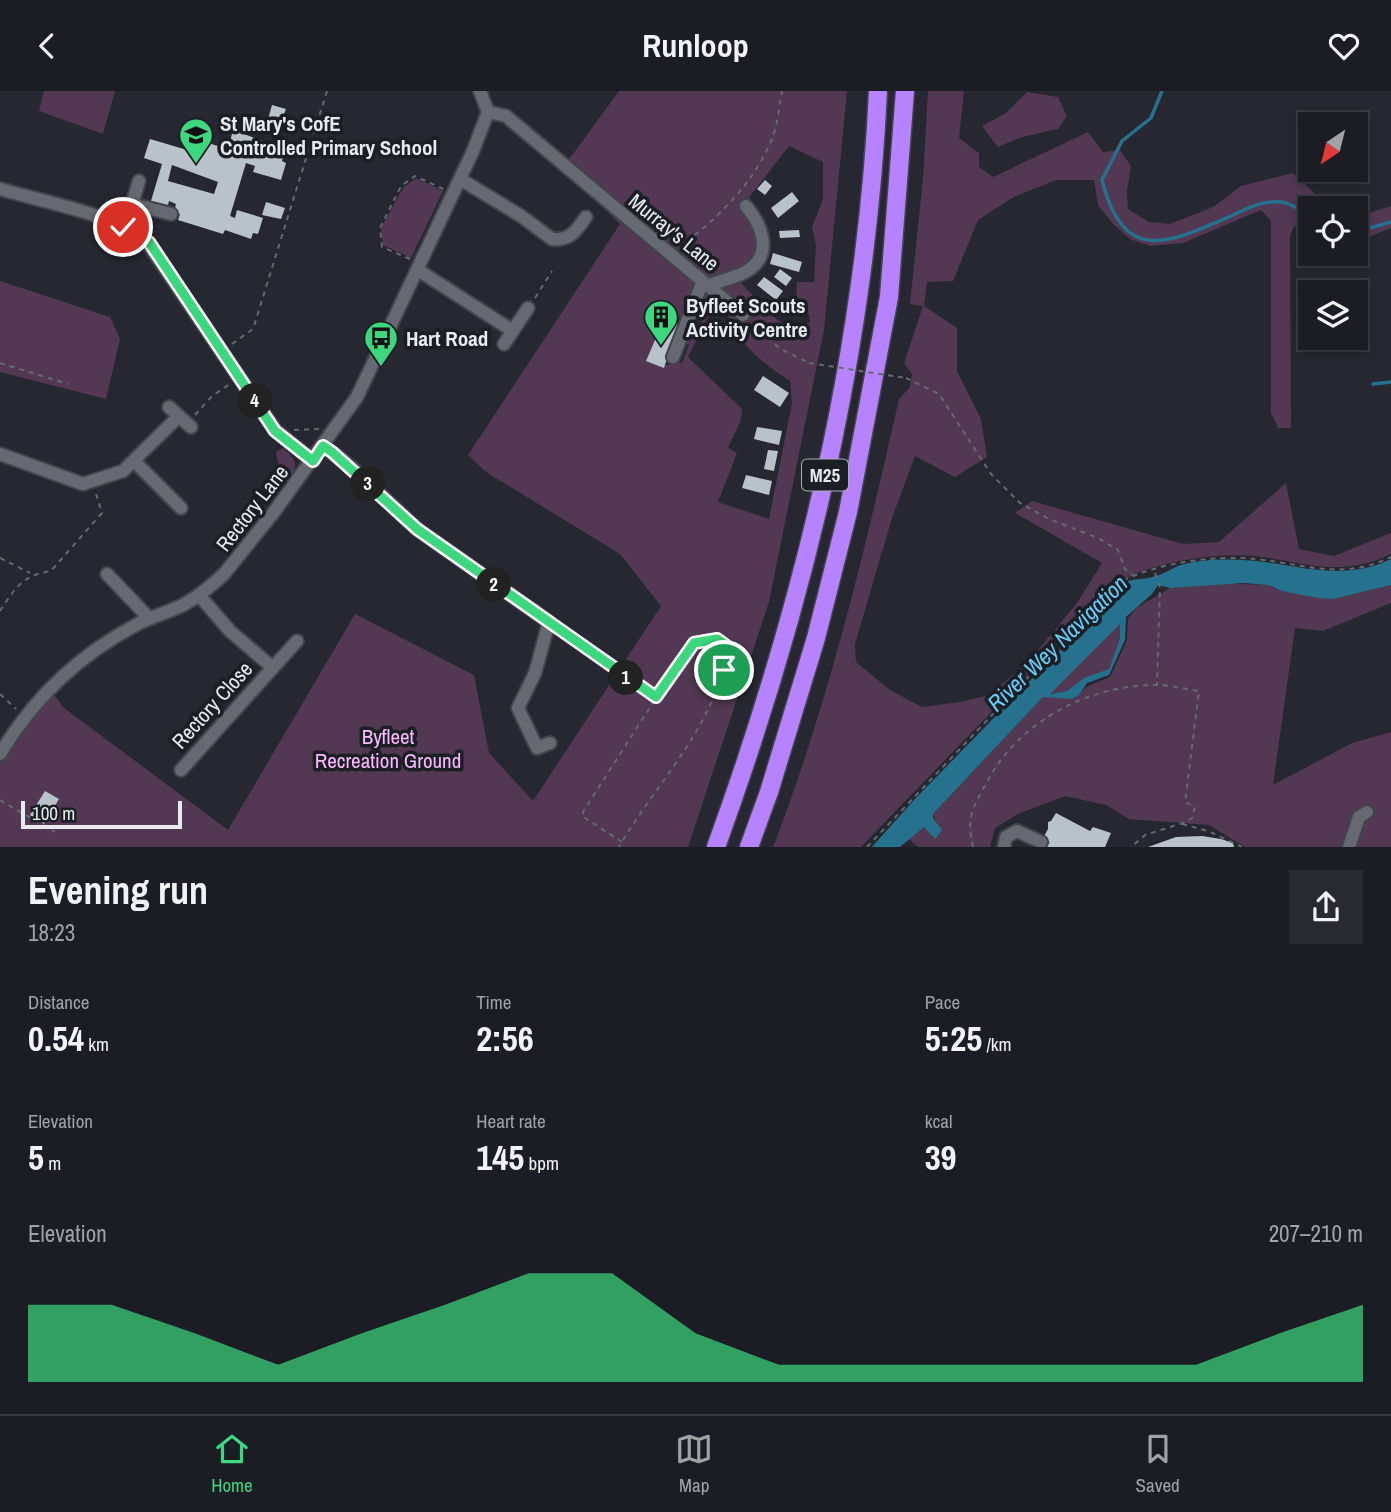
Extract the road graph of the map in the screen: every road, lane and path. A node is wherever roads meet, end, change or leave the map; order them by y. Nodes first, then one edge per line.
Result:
1 (327, 91) edge
2 (481, 91) edge
3 (782, 91) edge
4 (878, 91) edge
5 (905, 91) edge
6 (488, 112) junction
7 (460, 179) junction
8 (139, 181) dead end
9 (0, 189) edge
10 (453, 193) junction
11 (132, 204) junction
12 (746, 206) dead end
13 (171, 214) dead end
14 (586, 217) dead end
15 (123, 227) junction
16 (695, 259) dead end
17 (419, 267) junction
18 (552, 271) dead end
19 (706, 283) junction
20 (528, 308) joint
21 (743, 315) joint
22 (513, 331) junction
23 (504, 344) dead end
24 (222, 350) junction
25 (673, 357) dead end
26 (0, 363) edge
27 (240, 378) junction
28 (68, 384) dead end
29 (182, 418) joint
30 (275, 431) junction
31 (332, 434) junction
32 (323, 446) junction
33 (0, 454) edge
34 (134, 461) junction
35 (313, 461) junction
36 (92, 482) junction
37 (181, 507) dead end
38 (1391, 557) edge
39 (0, 558) edge
40 (1155, 573) dead end
41 (31, 574) junction
42 (107, 574) dead end
43 (1134, 576) junction
44 (199, 595) junction
45 (0, 611) edge
46 (149, 618) junction
47 (549, 621) junction
48 (297, 641) dead end
49 (272, 667) junction
50 (1157, 685) junction
51 (0, 694) edge
52 (656, 697) junction
53 (24, 717) junction
54 (550, 743) dead end
55 (0, 754) edge
56 (181, 769) dead end
57 (0, 800) edge
58 (1367, 812) dead end
59 (1181, 824) junction
60 (55, 832) dead end
61 (622, 842) junction
62 (1041, 842) dead end
63 (619, 847) edge
64 (716, 847) edge
65 (749, 847) edge
66 (867, 847) edge
67 (973, 847) edge
68 (1004, 847) edge
69 (1131, 847) edge
70 (1242, 847) edge
71 (1349, 847) edge

1 - 24 path
2 - 6 street
3 - 16 path
4 - 64 highway, M25
5 - 65 highway, M25
6 - 7 street, Rectory Lane
6 - 19 street, Murray's Lane
7 - 10 street, Rectory Lane
7 - 14 street
8 - 11 street
9 - 15 street
10 - 17 street, Rectory Lane
10 - 17 path
11 - 13 street
11 - 15 street
12 - 19 street
15 - 24 street
17 - 22 street
17 - 31 street, Rectory Lane
18 - 20 path
19 - 21 street, Murray's Lane
19 - 25 street
20 - 22 street
21 - 43 path, bridge
22 - 23 street
24 - 27 street
26 - 28 path
27 - 29 path
27 - 30 street
29 - 34 street
30 - 31 path
30 - 35 street
31 - 32 street, Rectory Lane
32 - 35 street, Rectory Lane
32 - 47 street
33 - 36 street
34 - 36 street
34 - 37 street
35 - 44 street, Rectory Lane
36 - 41 path
38 - 43 path
39 - 41 path
40 - 50 path
41 - 45 path
42 - 46 street
43 - 66 path
44 - 46 street, Rectory Lane
44 - 49 street, Rectory Close
46 - 53 street, Rectory Lane
47 - 52 path
47 - 54 street
48 - 49 street, Rectory Close
49 - 56 street, Rectory Close
50 - 59 path
50 - 67 path
51 - 53 path
52 - 61 path
52 - 61 path
53 - 55 street, Rectory Lane
57 - 60 path
58 - 71 street
59 - 69 path
59 - 70 path
61 - 63 path
62 - 68 street

